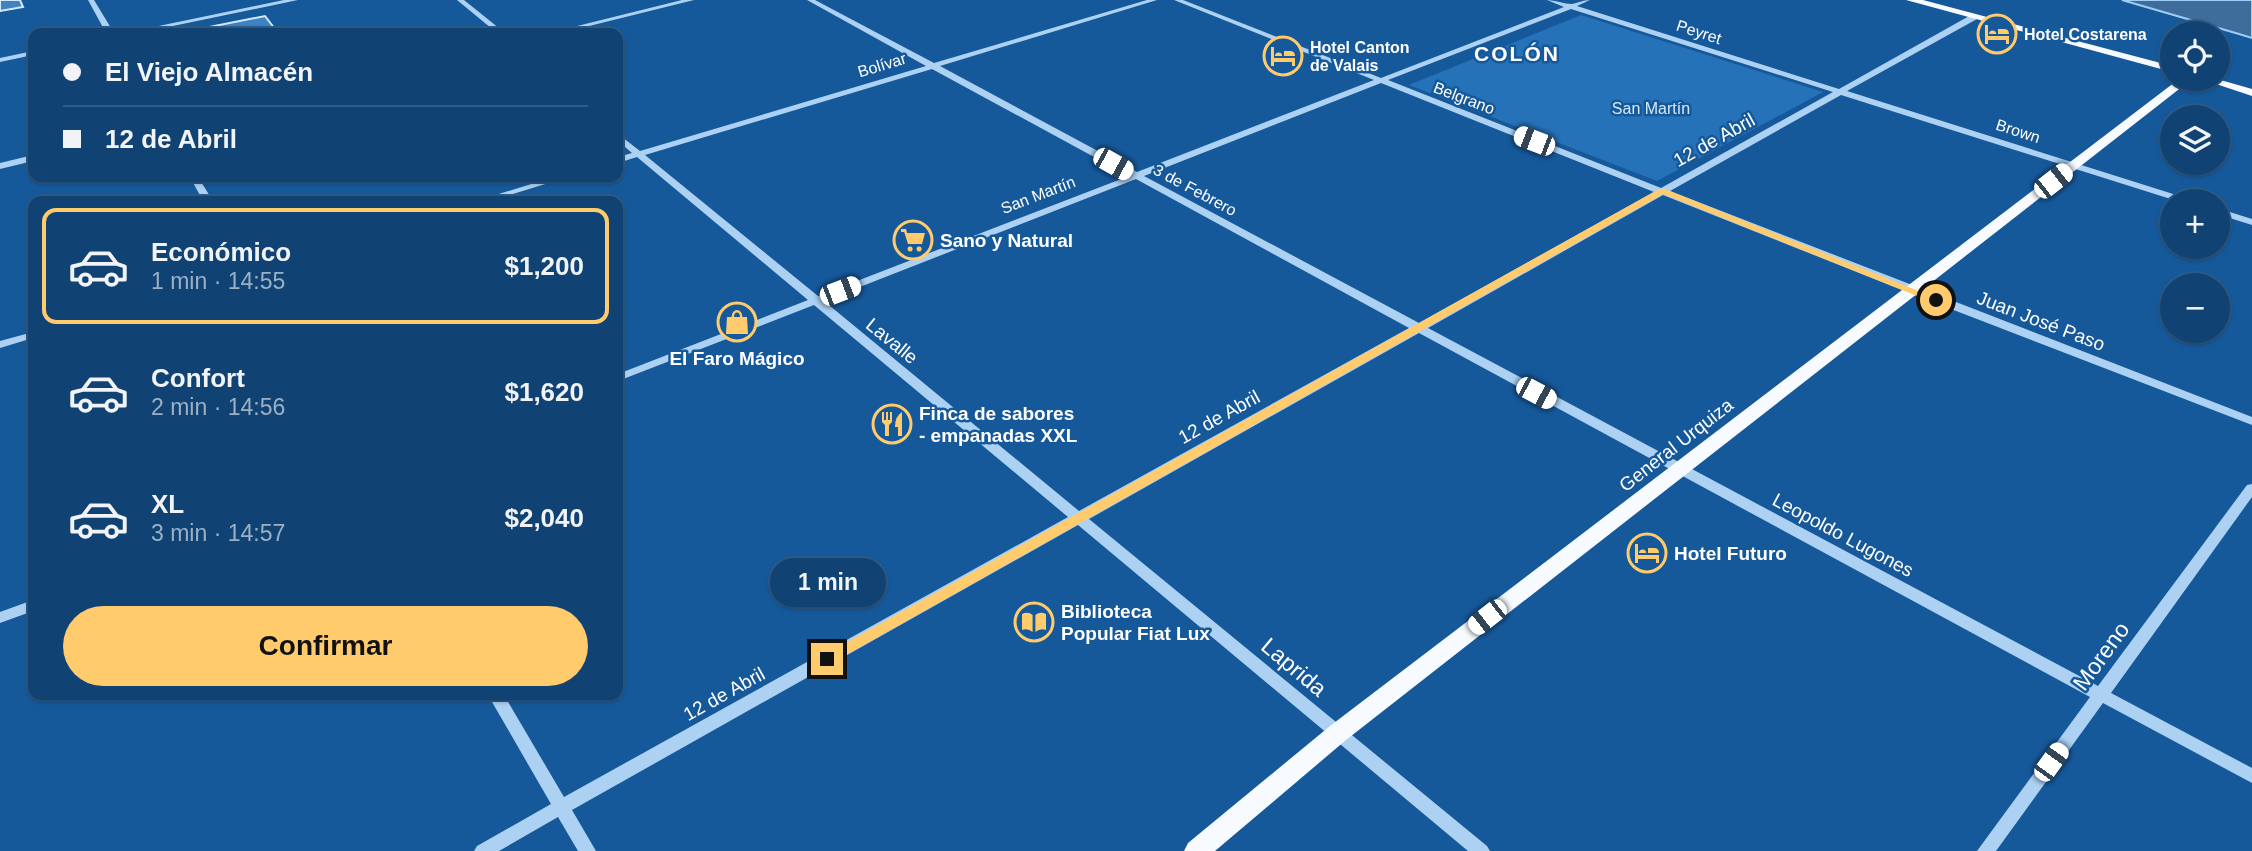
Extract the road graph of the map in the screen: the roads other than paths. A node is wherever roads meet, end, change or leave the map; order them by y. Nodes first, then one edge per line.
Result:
1 (91, 0) edge
2 (295, 0) edge
3 (460, 0) edge
4 (691, 0) edge
5 (810, 0) edge
6 (1154, 0) edge
7 (1177, 0) edge
8 (1550, 0) edge
9 (1587, 0) edge
10 (1911, 0) edge
11 (1571, 6) junction
12 (1974, 17) junction
13 (107, 28) edge
14 (154, 28) edge
15 (495, 28) edge
16 (574, 28) edge
17 (28, 54) edge
18 (0, 60) edge
19 (933, 66) junction
20 (2160, 66) edge
21 (1381, 80) junction
22 (2230, 86) edge
23 (2170, 91) edge
24 (1840, 92) junction
25 (2252, 93) edge
26 (623, 142) edge
27 (637, 155) junction
28 (28, 159) edge
29 (623, 159) edge
30 (2073, 165) junction
31 (0, 166) edge
32 (1135, 176) junction
33 (546, 182) edge
34 (1662, 191) junction
35 (2160, 193) edge
36 (498, 196) edge
37 (2230, 215) edge
38 (2252, 222) edge
39 (1911, 290) junction
40 (815, 301) junction
41 (1417, 329) junction
42 (28, 337) edge
43 (0, 345) edge
44 (623, 376) edge
45 (2252, 421) edge
46 (1679, 469) junction
47 (2252, 488) edge
48 (1079, 517) junction
49 (28, 607) edge
50 (0, 618) edge
51 (2101, 695) junction
52 (499, 700) edge
53 (1338, 733) junction
54 (2252, 776) edge
55 (561, 807) junction
56 (483, 851) edge
57 (587, 851) edge
58 (1196, 851) edge
59 (1480, 851) edge
60 (1986, 851) edge

1 - 13 street
2 - 14 street
3 - 15 street
4 - 16 street
5 - 19 street, 3 de Febrero
6 - 19 street, Bolívar
7 - 21 street, Belgrano
8 - 11 street, Peyret
9 - 11 street, San Martín
10 - 12 main road
11 - 21 street, San Martín
11 - 24 street, Peyret
12 - 20 main road
12 - 24 street, 12 de Abril
17 - 18 street
19 - 27 street, Bolívar
19 - 32 street, 3 de Febrero
21 - 32 street, San Martín
21 - 34 street, Belgrano
22 - 25 main road
23 - 30 main road, General Urquiza
24 - 30 street, Brown
24 - 34 street, 12 de Abril
26 - 27 street, Lavalle
27 - 29 street, Bolívar
27 - 40 street, Lavalle
28 - 31 street
30 - 35 street, Brown
30 - 39 main road, General Urquiza
32 - 40 street, San Martín
32 - 41 street, 3 de Febrero
33 - 36 street
34 - 39 street, Juan José Paso
34 - 41 street, 12 de Abril
37 - 38 street
39 - 45 street, Juan José Paso
39 - 46 main road, General Urquiza
40 - 44 street, San Martín
40 - 48 street, Lavalle
41 - 46 street, Leopoldo Lugones
41 - 48 street, 12 de Abril
42 - 43 street
46 - 51 street, Leopoldo Lugones
46 - 53 main road, General Urquiza
47 - 51 street, Moreno
48 - 53 street, Laprida
48 - 55 street, 12 de Abril
49 - 50 street
51 - 54 street, Leopoldo Lugones
51 - 60 street, Moreno
52 - 55 street
53 - 58 main road, General Urquiza
53 - 59 street, Laprida
55 - 56 street, 12 de Abril
55 - 57 street

